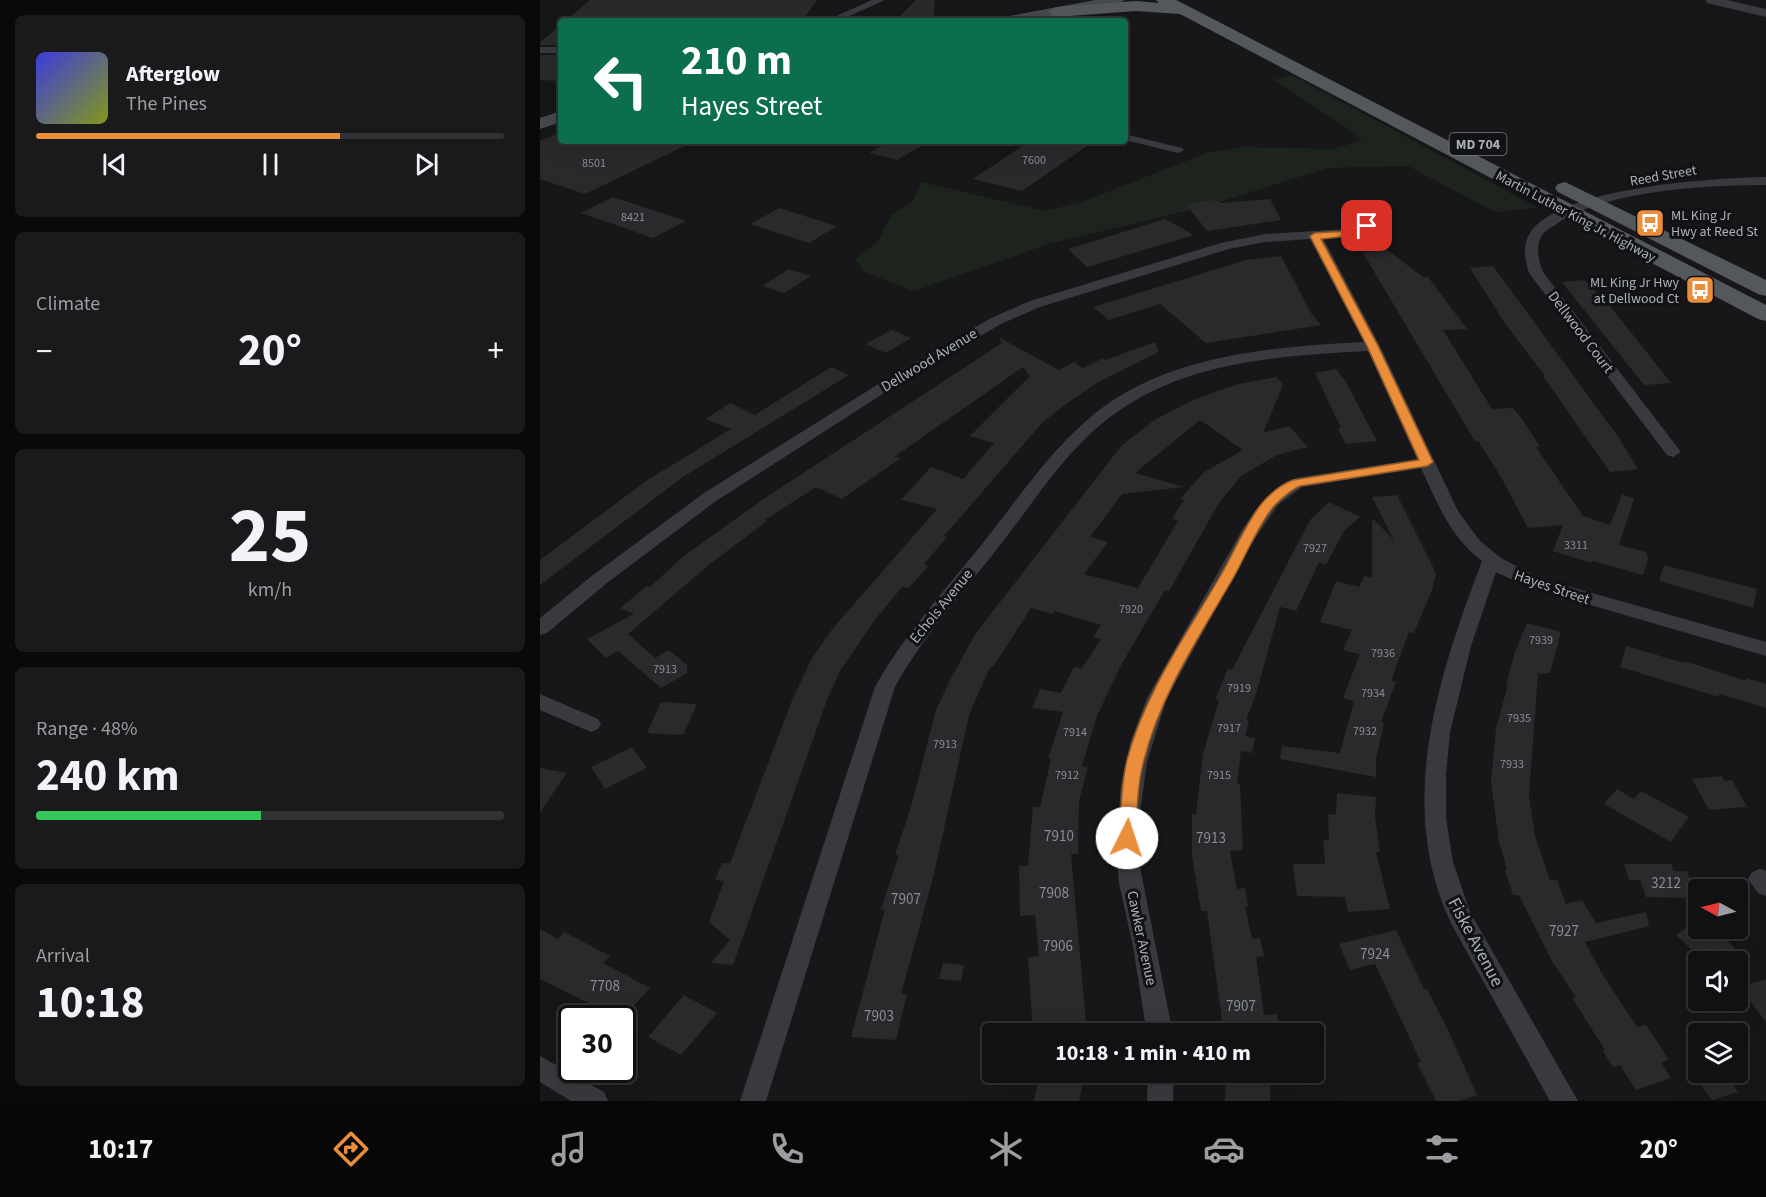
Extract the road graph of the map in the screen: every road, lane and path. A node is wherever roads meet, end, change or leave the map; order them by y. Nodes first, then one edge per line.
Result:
1 (880, 0) edge
2 (1118, 0) edge
3 (1164, 0) edge
4 (1711, 0) edge
5 (1187, 5) edge
6 (1056, 12) junction
7 (1766, 13) edge
8 (837, 18) edge
9 (1021, 18) edge
10 (540, 50) edge
11 (558, 50) edge
12 (558, 117) edge
13 (540, 124) edge
14 (1128, 138) edge
15 (1178, 150) dead end
16 (1511, 161) dead end
17 (1766, 181) edge
18 (1553, 182) dead end
19 (1595, 203) junction
20 (1567, 212) junction
21 (1373, 218) dead end
22 (1315, 236) junction
23 (1766, 289) edge
24 (1766, 314) edge
25 (1373, 346) junction
26 (1673, 452) dead end
27 (1427, 462) junction
28 (1491, 561) junction
29 (540, 628) edge
30 (1766, 649) edge
31 (540, 701) edge
32 (591, 724) dead end
33 (1158, 1023) edge
34 (540, 1068) edge
35 (1161, 1083) edge
36 (595, 1101) edge
37 (753, 1101) edge
38 (1160, 1101) edge
39 (1565, 1101) edge

1 - 8 street
2 - 6 main road
3 - 5 main road, Martin Luther King Jr. Highway / MD 704
4 - 7 street
5 - 6 main road
5 - 16 main road, Martin Luther King Jr. Highway / MD 704
5 - 20 main road, Martin Luther King Jr. Highway / MD 704
6 - 9 main road
10 - 11 street
12 - 13 main road
14 - 15 street
17 - 19 street, Reed Street
18 - 19 main road, Martin Luther King Jr. Highway
19 - 20 street, Reed Street
19 - 23 main road, Martin Luther King Jr. Highway
20 - 24 main road, Martin Luther King Jr. Highway / MD 704
20 - 26 street, Dellwood Court
21 - 22 street, Dellwood Avenue
22 - 25 street, Hayes Street
22 - 29 street, Dellwood Avenue
25 - 27 street, Hayes Street
25 - 37 street, Echols Avenue
27 - 28 street, Hayes Street
27 - 33 street, Cawker Avenue
28 - 30 street, Hayes Street
28 - 39 street, Fiske Avenue
31 - 32 street
34 - 36 street
35 - 38 street

